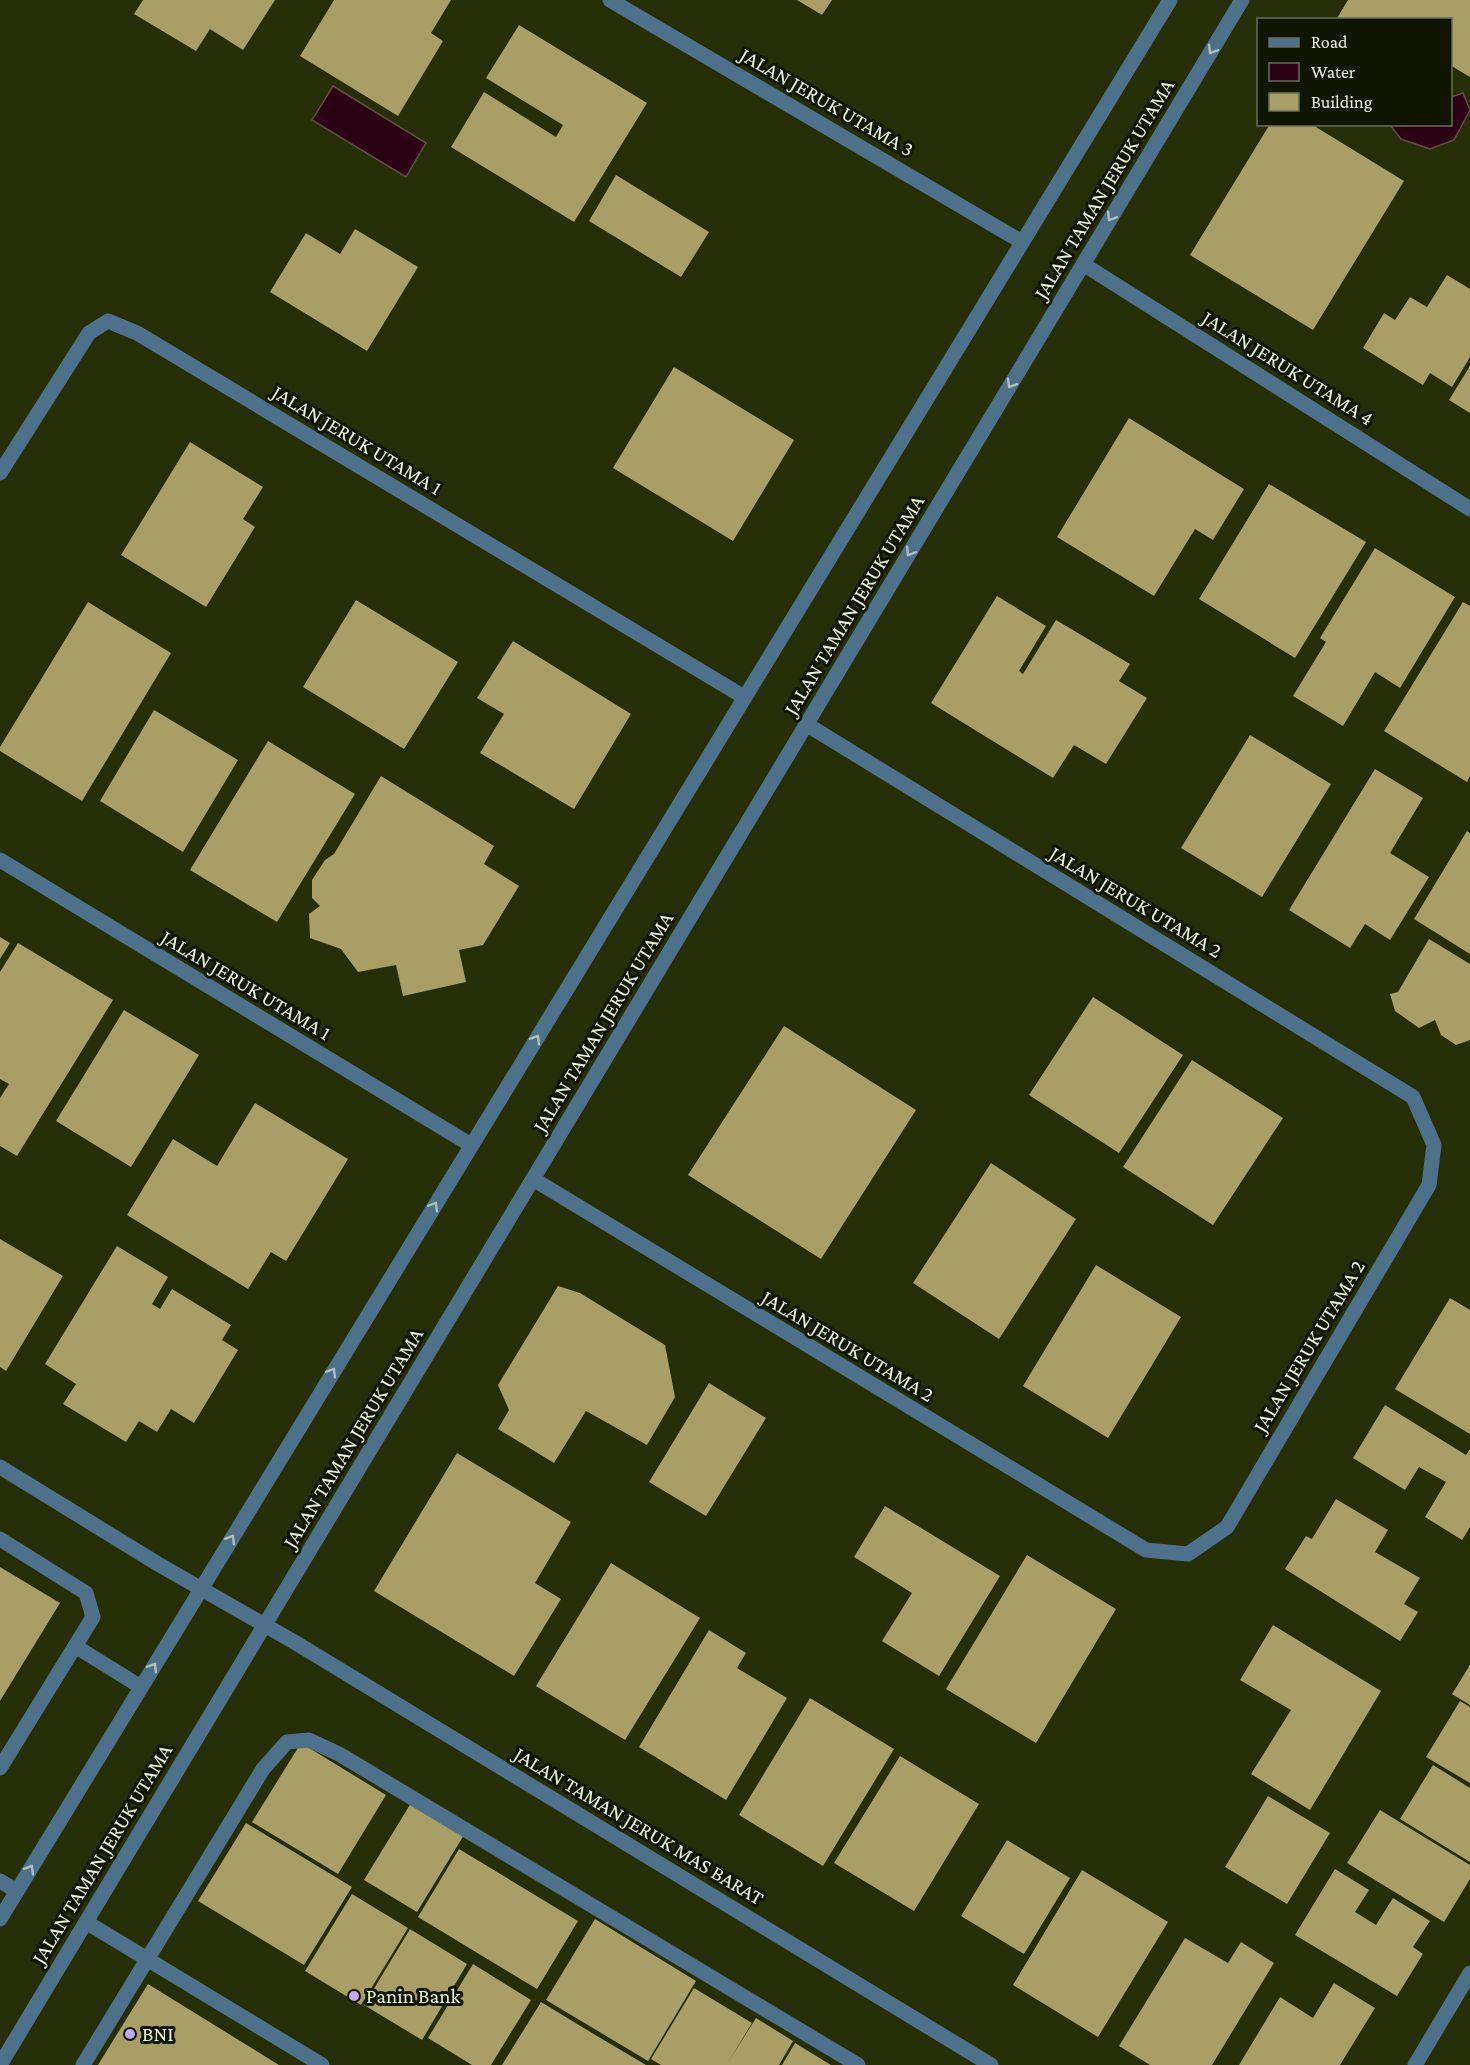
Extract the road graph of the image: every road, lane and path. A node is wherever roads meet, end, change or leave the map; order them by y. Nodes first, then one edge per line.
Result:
1 (610, 0) edge
2 (1170, 0) edge
3 (1242, 0) edge
4 (1022, 242) junction
5 (1083, 264) junction
6 (0, 473) edge
7 (1470, 508) edge
8 (744, 697) junction
9 (807, 724) junction
10 (0, 860) edge
11 (471, 1145) junction
12 (533, 1179) junction
13 (0, 1467) edge
14 (0, 1539) edge
15 (200, 1589) junction
16 (265, 1625) junction
17 (75, 1646) junction
18 (141, 1687) junction
19 (0, 1768) edge
20 (0, 1881) edge
21 (17, 1891) junction
22 (0, 1919) edge
23 (86, 1922) junction
24 (146, 1960) junction
25 (1470, 1973) edge
26 (0, 2065) edge
27 (83, 2065) edge
28 (322, 2065) edge
29 (858, 2065) edge
30 (991, 2065) edge
31 (1415, 2065) edge

1 - 4 street, JALAN JERUK UTAMA 3
2 - 4 street, JALAN TAMAN JERUK UTAMA
3 -> 5 street, JALAN TAMAN JERUK UTAMA
4 - 8 street, JALAN TAMAN JERUK UTAMA
5 - 7 street, JALAN JERUK UTAMA 4
5 -> 9 street, JALAN TAMAN JERUK UTAMA
6 - 8 street, JALAN JERUK UTAMA 1
11 -> 8 street, JALAN TAMAN JERUK UTAMA
9 - 12 street, JALAN TAMAN JERUK UTAMA
9 - 12 street, JALAN JERUK UTAMA 2
10 - 11 street, JALAN JERUK UTAMA 1
15 -> 11 street, JALAN TAMAN JERUK UTAMA
12 - 16 street, JALAN TAMAN JERUK UTAMA
13 - 15 street, JALAN TAMAN JERUK MAS BARAT
14 - 17 street
15 - 16 street, JALAN TAMAN JERUK MAS BARAT
18 -> 15 street, JALAN TAMAN JERUK UTAMA
16 - 23 street, JALAN TAMAN JERUK UTAMA
16 - 30 street, JALAN TAMAN JERUK MAS BARAT
17 - 18 street
17 - 19 street
21 -> 18 street, JALAN TAMAN JERUK UTAMA
20 - 21 street
21 - 22 street, JALAN TAMAN JERUK UTAMA
23 - 24 street
23 - 26 street, JALAN TAMAN JERUK UTAMA
24 - 27 street
24 - 28 street
24 - 29 street
25 - 31 street

